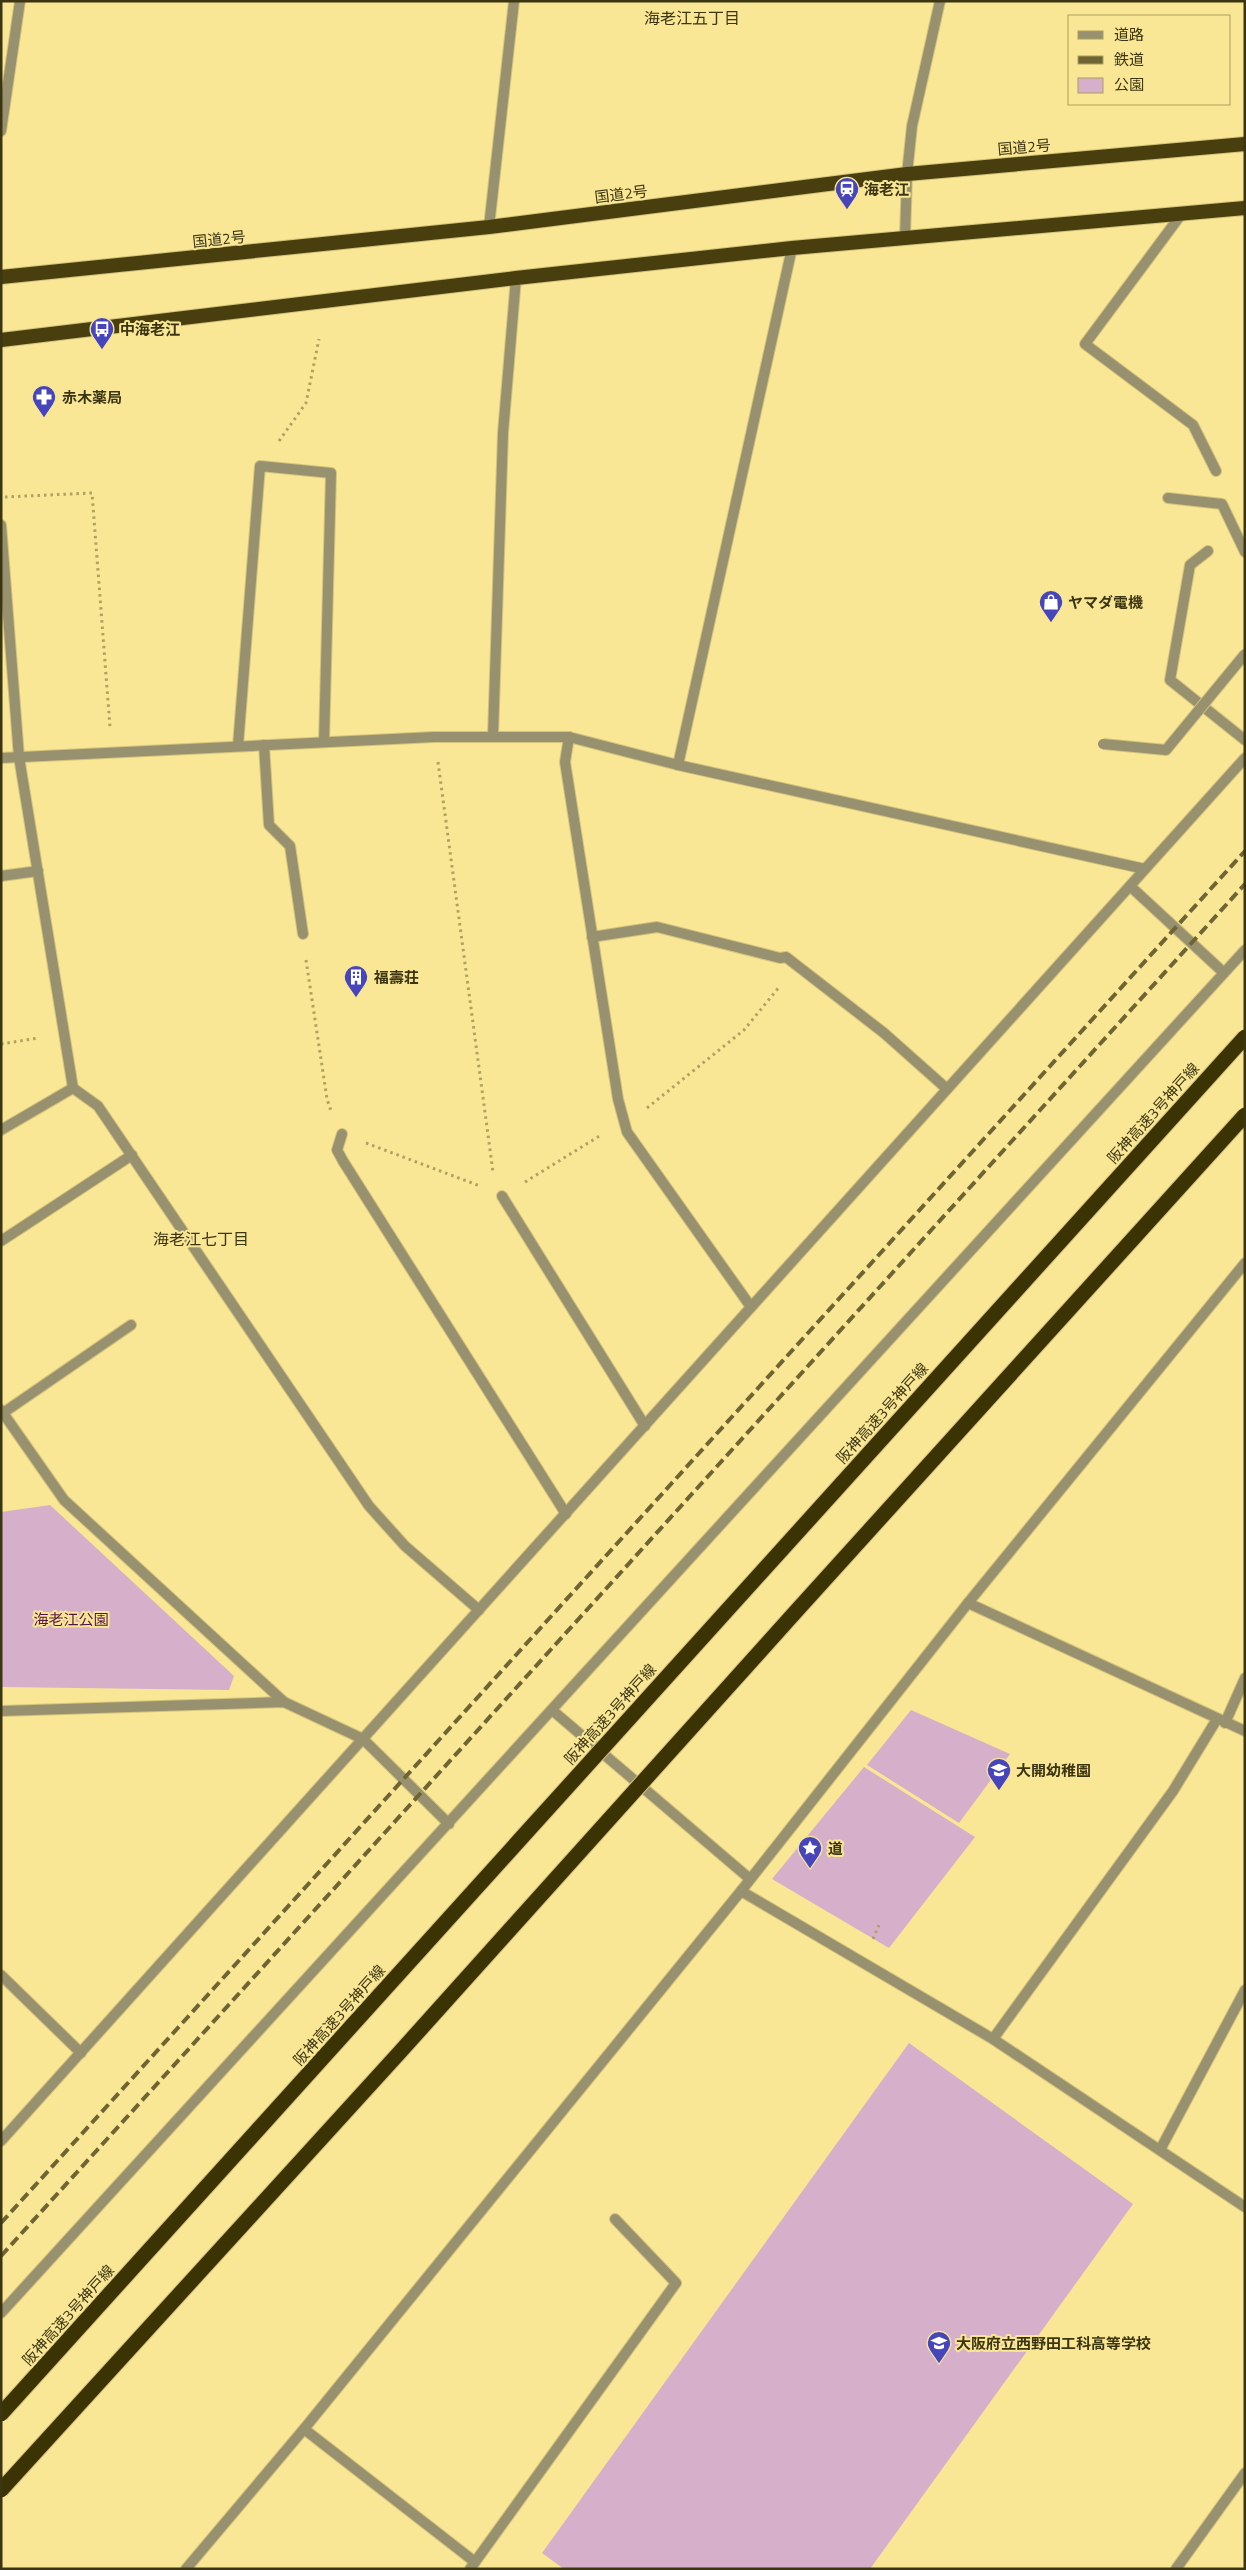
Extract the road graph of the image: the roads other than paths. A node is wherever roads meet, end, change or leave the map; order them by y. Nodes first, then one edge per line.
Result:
1 (20, 1) edge
2 (514, 1) edge
3 (940, 1) edge
4 (1, 131) edge
5 (1245, 144) edge
6 (907, 174) junction
7 (1245, 208) edge
8 (1183, 212) junction
9 (489, 227) junction
10 (905, 237) junction
11 (792, 248) junction
12 (1, 277) edge
13 (516, 278) junction
14 (1, 340) edge
15 (1216, 471) dead end
16 (1168, 498) dead end
17 (1, 525) edge
18 (1208, 551) dead end
19 (1245, 552) edge
20 (1245, 654) edge
21 (493, 736) junction
22 (569, 738) junction
23 (1245, 740) edge
24 (324, 742) junction
25 (1103, 744) dead end
26 (264, 745) junction
27 (238, 746) junction
28 (19, 757) junction
29 (1, 758) edge
30 (1245, 758) edge
31 (678, 764) junction
32 (1145, 869) junction
33 (38, 871) junction
34 (1, 876) edge
35 (1130, 886) junction
36 (303, 934) road end
37 (592, 937) junction
38 (1245, 950) edge
39 (1223, 972) junction
40 (1245, 1037) edge
41 (73, 1088) junction
42 (947, 1089) junction
43 (1245, 1115) edge
44 (1, 1130) edge
45 (342, 1134) road end
46 (132, 1155) junction
47 (502, 1196) road end
48 (1, 1241) edge
49 (1245, 1263) edge
50 (751, 1307) junction
51 (131, 1325) dead end
52 (2, 1411) edge
53 (644, 1426) junction
54 (566, 1514) junction
55 (968, 1603) junction
56 (479, 1610) junction
57 (1245, 1678) edge
58 (284, 1702) junction
59 (552, 1710) junction
60 (1, 1711) edge
61 (1221, 1721) junction
62 (1245, 1731) edge
63 (363, 1740) junction
64 (449, 1824) junction
65 (750, 1879) junction
66 (741, 1891) junction
67 (1, 1975) edge
68 (1245, 1990) edge
69 (993, 2038) junction
70 (81, 2052) junction
71 (1, 2141) edge
72 (1160, 2150) junction
73 (1245, 2207) edge
74 (615, 2219) dead end
75 (1, 2313) edge
76 (1, 2414) edge
77 (304, 2429) junction
78 (1245, 2473) edge
79 (1, 2490) edge
80 (472, 2565) edge
81 (186, 2569) edge
82 (1176, 2569) edge

1 - 4 street
2 - 9 street
3 - 6 street
5 - 6 highway, 国道2号
6 - 9 highway, 国道2号
6 - 10 street
7 - 8 highway
8 - 10 highway
8 - 15 street
9 - 12 highway, 国道2号
10 - 11 highway
11 - 13 highway
11 - 31 street
13 - 14 highway
13 - 21 street
16 - 19 street
17 - 28 street
18 - 23 street
20 - 25 street, bridge
21 - 22 street
21 - 24 street
22 - 31 street
22 - 37 street
24 - 26 street
24 - 27 street
26 - 27 street
26 - 36 street
27 - 28 street
28 - 29 street
28 - 33 street
30 - 32 street
31 - 32 street
32 - 35 street
33 - 34 street
33 - 41 street
35 - 39 street
35 - 42 street
37 - 42 street
37 - 50 street
38 - 39 street
39 - 59 street
40 - 76 highway, 阪神高速3号神戸線, bridge
41 - 44 street
41 - 46 street
42 - 50 street
43 - 79 highway, bridge
45 - 54 street
46 - 48 street
46 - 56 street
47 - 53 street
49 - 55 street
50 - 53 street
51 - 52 street
52 - 58 street
53 - 54 street
54 - 56 street
55 - 61 street
55 - 65 street
56 - 63 street
57 - 61 street
58 - 60 street
58 - 63 street
59 - 64 street
59 - 65 street
61 - 62 street
61 - 69 street
63 - 64 street
63 - 70 street
64 - 75 street
65 - 66 street
66 - 69 street
66 - 77 street
67 - 70 street
68 - 72 street
69 - 72 street
70 - 71 street
72 - 73 street
74 - 80 street
77 - 80 street
77 - 81 street
78 - 82 street

